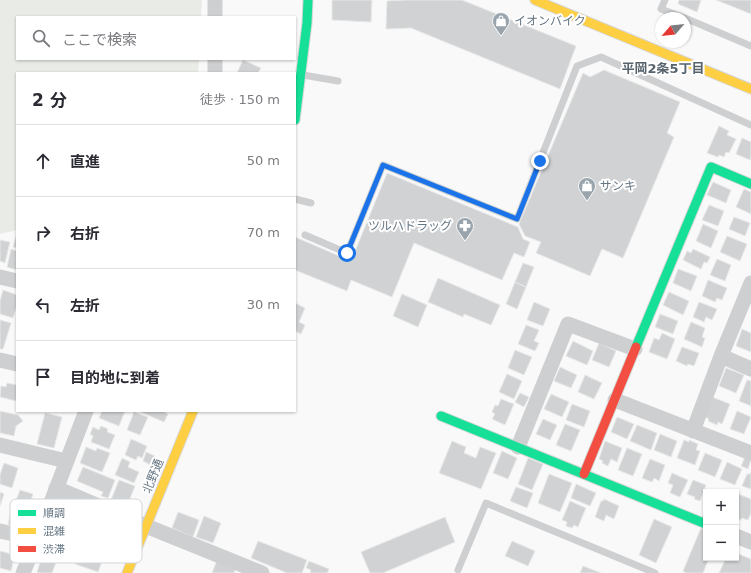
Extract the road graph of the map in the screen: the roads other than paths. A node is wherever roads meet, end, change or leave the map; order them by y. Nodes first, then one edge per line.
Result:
1 (214, 0) edge
2 (308, 0) edge
3 (535, 0) edge
4 (665, 0) edge
5 (670, 12) edge
6 (215, 16) edge
7 (691, 21) edge
8 (751, 46) edge
9 (215, 60) edge
10 (215, 72) edge
11 (301, 74) junction
12 (338, 81) dead end
13 (751, 89) edge
14 (296, 112) edge
15 (751, 125) edge
16 (751, 184) edge
17 (296, 199) edge
18 (311, 203) dead end
19 (305, 235) dead end
20 (0, 277) edge
21 (16, 281) edge
22 (751, 283) edge
23 (635, 349) junction
24 (721, 356) junction
25 (0, 360) edge
26 (16, 364) edge
27 (751, 369) edge
28 (615, 400) junction
29 (86, 412) edge
30 (193, 412) edge
31 (441, 416) dead end
32 (693, 431) junction
33 (0, 445) edge
34 (518, 447) junction
35 (751, 453) edge
36 (66, 461) junction
37 (584, 474) junction
38 (56, 488) junction
39 (52, 499) edge
40 (82, 499) edge
41 (703, 523) edge
42 (142, 524) edge
43 (146, 526) junction
44 (0, 531) edge
45 (10, 533) edge
46 (142, 536) edge
47 (739, 537) edge
48 (751, 542) edge
49 (27, 563) edge
50 (131, 563) edge
51 (458, 570) dead end
52 (23, 573) edge
53 (127, 573) edge
54 (262, 573) edge
55 (654, 573) edge

1 - 6 street
2 - 11 street
3 - 13 street
4 - 5 lane
7 - 8 lane
9 - 10 street
11 - 12 lane
11 - 14 street
15 - 19 lane
16 - 23 street
17 - 18 lane
20 - 21 street
22 - 24 street
23 - 28 street
23 - 34 street
24 - 27 street
24 - 32 street
25 - 26 street
28 - 32 street
28 - 37 street
29 - 36 street
30 - 43 street, 北野通
31 - 34 street
32 - 35 street
33 - 36 street
34 - 37 street
36 - 38 street
37 - 41 street
38 - 39 street
38 - 40 street
42 - 43 street
43 - 46 street, 北野通
43 - 54 street
44 - 45 street
47 - 48 street
49 - 52 street
50 - 53 street, 北野通
51 - 55 lane

